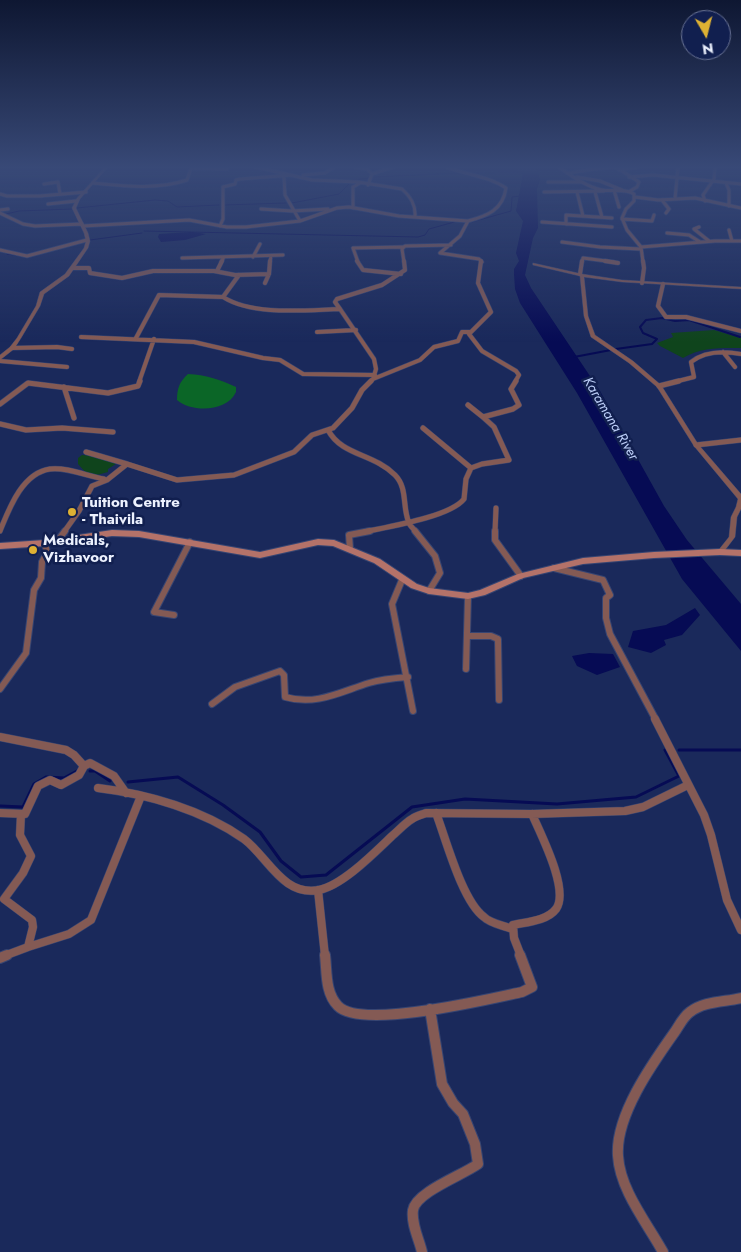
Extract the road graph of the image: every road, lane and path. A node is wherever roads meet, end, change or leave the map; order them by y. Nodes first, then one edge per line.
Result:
1 (32, 225) edge
2 (63, 225) edge
3 (83, 225) edge
4 (217, 225) edge
5 (256, 225) edge
6 (467, 225) edge
7 (588, 225) edge
8 (625, 225) edge
9 (220, 226) joint
10 (612, 227) dead end
11 (699, 227) dead end
12 (729, 230) dead end
13 (667, 233) dead end
14 (88, 240) junction
15 (709, 241) junction
16 (732, 241) junction
17 (741, 241) edge
18 (562, 242) dead end
19 (700, 242) junction
20 (260, 244) dead end
21 (451, 245) junction
22 (588, 246) junction
23 (403, 247) junction
24 (640, 248) junction
25 (0, 250) edge
26 (283, 255) dead end
27 (271, 256) junction
28 (224, 257) junction
29 (253, 257) junction
30 (182, 258) dead end
31 (199, 258) junction
32 (583, 258) junction
33 (618, 263) dead end
34 (535, 264) dead end
35 (73, 268) junction
36 (196, 271) junction
37 (217, 271) junction
38 (269, 274) junction
39 (401, 274) junction
40 (581, 274) junction
41 (239, 275) junction
42 (265, 283) dead end
43 (642, 283) junction
44 (663, 284) junction
45 (741, 288) edge
46 (223, 297) junction
47 (340, 309) junction
48 (356, 330) junction
49 (741, 331) edge
50 (317, 332) dead end
51 (470, 332) junction
52 (81, 337) dead end
53 (136, 338) junction
54 (154, 339) junction
55 (12, 348) junction
56 (72, 349) dead end
57 (723, 352) junction
58 (3, 353) edge
59 (741, 354) edge
60 (0, 359) edge
61 (67, 367) dead end
62 (735, 367) dead end
63 (374, 377) junction
64 (659, 386) junction
65 (64, 387) junction
66 (0, 404) edge
67 (468, 405) dead end
68 (483, 417) junction
69 (74, 418) dead end
70 (0, 424) edge
71 (423, 428) dead end
72 (328, 430) junction
73 (112, 432) dead end
74 (741, 440) edge
75 (696, 445) junction
76 (86, 452) dead end
77 (126, 464) junction
78 (471, 468) junction
79 (166, 478) joint
80 (108, 480) junction
81 (741, 499) edge
82 (496, 508) dead end
83 (409, 522) junction
84 (0, 531) edge
85 (60, 539) junction
86 (190, 542) junction
87 (45, 543) junction
88 (0, 546) edge
89 (350, 549) junction
90 (720, 552) junction
91 (741, 553) edge
92 (553, 568) junction
93 (521, 576) junction
94 (402, 580) junction
95 (428, 591) junction
96 (468, 596) junction
97 (174, 615) dead end
98 (467, 636) junction
99 (466, 669) dead end
100 (408, 677) junction
101 (0, 688) edge
102 (499, 700) dead end
103 (212, 704) dead end
104 (413, 711) dead end
105 (0, 738) edge
106 (84, 766) junction
107 (688, 785) junction
108 (98, 788) dead end
109 (126, 793) junction
110 (141, 796) junction
111 (0, 813) edge
112 (436, 813) junction
113 (21, 814) junction
114 (532, 814) junction
115 (318, 890) junction
116 (512, 929) junction
117 (741, 930) edge
118 (28, 947) junction
119 (0, 958) edge
120 (741, 998) edge
121 (430, 1009) junction
122 (422, 1252) edge
123 (663, 1252) edge

1 - 2 street
3 - 14 street
4 - 9 street
5 - 9 street
6 - 21 street
7 - 10 street
8 - 24 street
11 - 15 street
12 - 16 street
13 - 19 street
14 - 25 street
14 - 35 street
15 - 16 street
15 - 19 street
16 - 17 street
18 - 22 street
19 - 24 street
20 - 29 street
21 - 23 street
21 - 51 street
22 - 24 street
22 - 32 street
23 - 39 street
23 - 39 street
24 - 43 street
26 - 27 street
27 - 29 street
27 - 38 street
28 - 29 street
28 - 31 street
28 - 37 street
30 - 31 street
31 - 36 street
32 - 33 street
32 - 40 street
34 - 40 street
35 - 36 street
35 - 55 street
36 - 37 street
37 - 41 street
38 - 41 street
38 - 42 street
39 - 47 street
40 - 43 street
40 - 64 street
41 - 46 street
43 - 44 street
44 - 45 street
44 - 49 street
46 - 47 street
46 - 53 street
47 - 48 street
48 - 50 street
48 - 63 street
51 - 63 street
51 - 68 street
52 - 53 street
53 - 54 street
54 - 63 street
54 - 65 street
55 - 56 street
55 - 58 street
57 - 59 street
57 - 62 street
57 - 64 street
58 - 60 street
60 - 61 street
63 - 72 street
64 - 75 street
65 - 66 street
65 - 69 street
67 - 68 street
68 - 78 street
70 - 73 street
71 - 78 street
72 - 79 street
72 - 83 street
74 - 75 street
75 - 81 street
76 - 77 street
77 - 79 street
77 - 80 street
78 - 83 street
80 - 84 street
80 - 85 street
81 - 90 street
82 - 93 street
83 - 89 street
83 - 95 street
85 - 86 main road
85 - 87 main road
86 - 89 main road
86 - 97 street
87 - 88 main road
87 - 101 street
89 - 94 main road
90 - 91 main road
90 - 92 main road
92 - 93 main road
92 - 107 street
93 - 96 main road
94 - 95 main road
94 - 100 street
95 - 96 main road
96 - 98 street
98 - 99 street
98 - 102 street
100 - 103 street
100 - 104 street
105 - 106 street
106 - 109 street
106 - 113 street
107 - 114 street
107 - 117 street
108 - 109 street
109 - 110 street
110 - 115 street
110 - 118 street
111 - 113 street
112 - 114 street
112 - 115 street
112 - 116 street
113 - 118 street
114 - 116 street
115 - 121 street
116 - 121 street
118 - 119 street
120 - 123 street
121 - 122 street

